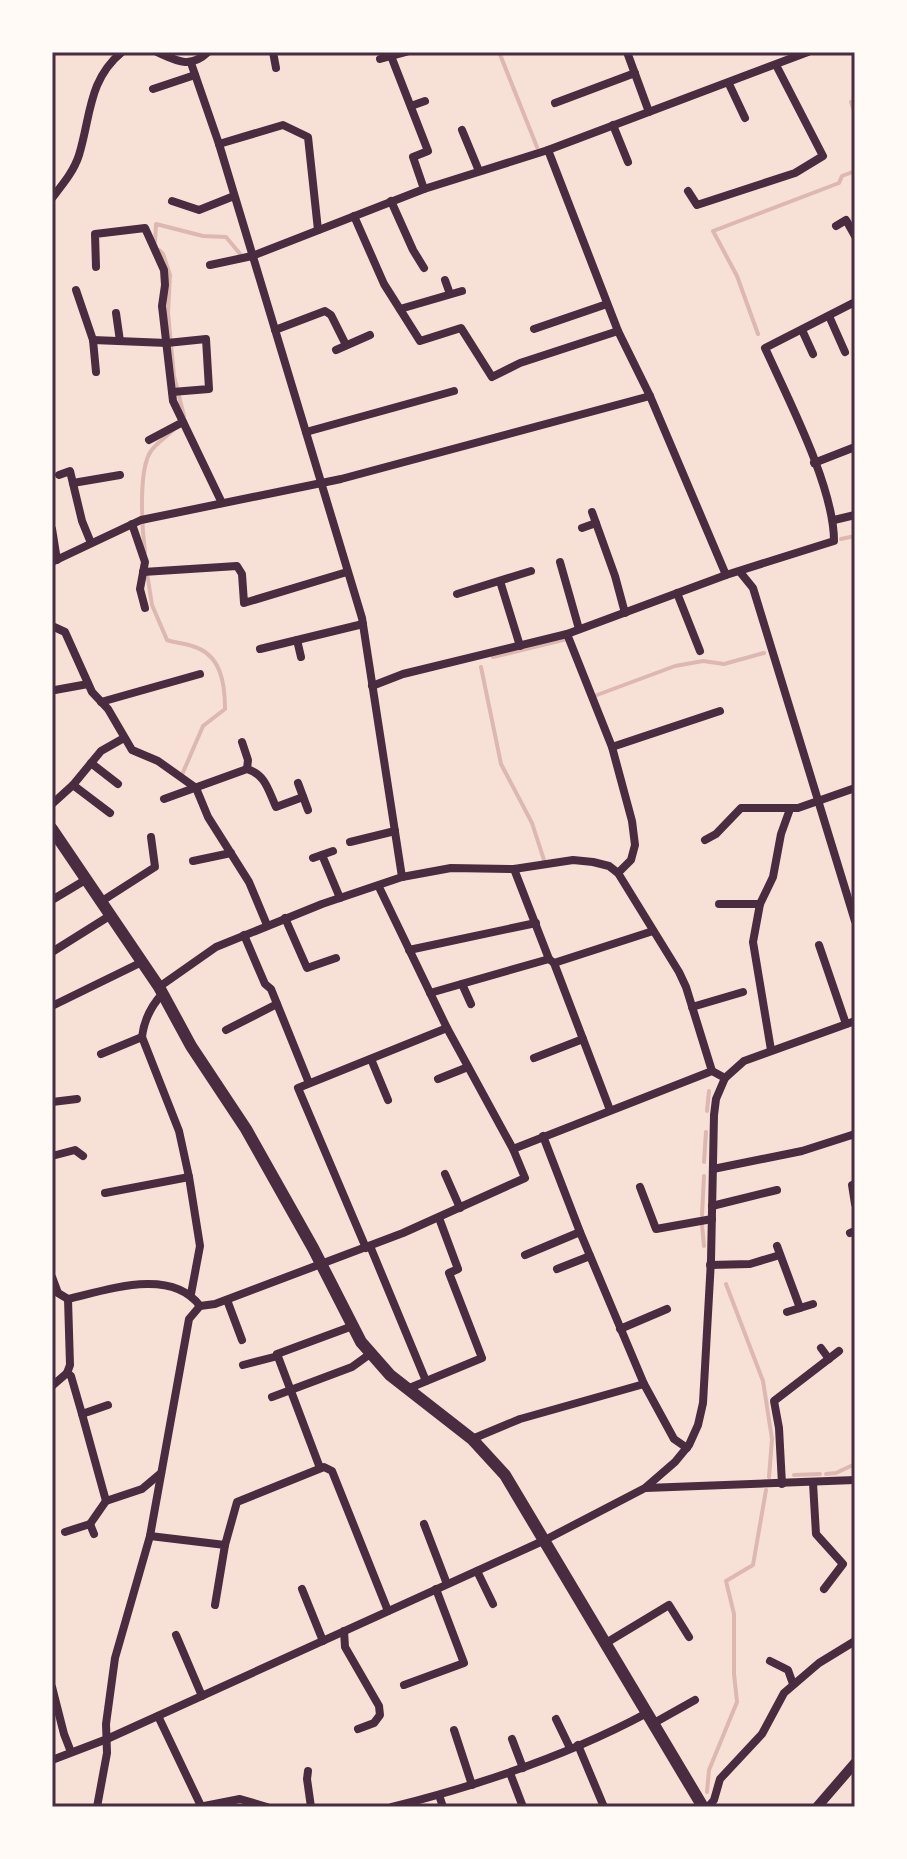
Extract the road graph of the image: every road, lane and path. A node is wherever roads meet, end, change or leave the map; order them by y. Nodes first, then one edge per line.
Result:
1 (122, 52) edge
2 (157, 52) edge
3 (208, 52) edge
4 (273, 52) edge
5 (406, 52) edge
6 (627, 52) edge
7 (808, 52) edge
8 (391, 56) junction
9 (380, 59) dead end
10 (191, 63) junction
11 (776, 65) junction
12 (276, 68) dead end
13 (635, 73) junction
14 (195, 75) junction
15 (729, 84) junction
16 (153, 89) dead end
17 (425, 101) dead end
18 (555, 103) dead end
19 (411, 106) junction
20 (649, 112) junction
21 (745, 118) dead end
22 (613, 125) junction
23 (462, 130) dead end
24 (219, 144) junction
25 (548, 150) junction
26 (628, 162) dead end
27 (479, 171) junction
28 (424, 189) junction
29 (688, 191) dead end
30 (234, 196) junction
31 (52, 198) edge
32 (172, 201) dead end
33 (391, 201) junction
34 (354, 216) junction
35 (836, 226) dead end
36 (318, 230) junction
37 (855, 236) edge
38 (252, 256) junction
39 (210, 265) dead end
40 (96, 267) dead end
41 (424, 268) dead end
42 (445, 280) dead end
43 (76, 290) dead end
44 (462, 291) dead end
45 (450, 294) junction
46 (607, 304) junction
47 (855, 304) edge
48 (400, 309) junction
49 (116, 313) dead end
50 (829, 316) junction
51 (534, 329) dead end
52 (275, 330) junction
53 (802, 330) junction
54 (618, 331) junction
55 (370, 335) dead end
56 (93, 340) junction
57 (120, 341) junction
58 (167, 343) junction
59 (346, 345) junction
60 (336, 350) dead end
61 (845, 352) dead end
62 (813, 354) dead end
63 (96, 372) dead end
64 (454, 391) dead end
65 (172, 392) junction
66 (650, 396) junction
67 (183, 422) junction
68 (306, 432) junction
69 (149, 440) dead end
70 (855, 447) edge
71 (814, 463) junction
72 (59, 475) dead end
73 (120, 475) dead end
74 (321, 482) junction
75 (73, 483) junction
76 (222, 503) junction
77 (592, 512) dead end
78 (855, 515) edge
79 (834, 520) junction
80 (596, 523) junction
81 (132, 524) junction
82 (582, 528) dead end
83 (52, 529) edge
84 (91, 543) junction
85 (54, 561) edge
86 (560, 562) dead end
87 (531, 571) dead end
88 (143, 572) junction
89 (347, 572) junction
90 (740, 572) junction
91 (726, 575) junction
92 (500, 581) junction
93 (677, 593) junction
94 (457, 594) dead end
95 (145, 608) dead end
96 (625, 613) junction
97 (363, 624) junction
98 (52, 626) edge
99 (579, 629) junction
100 (567, 634) junction
101 (297, 640) junction
102 (520, 646) junction
103 (260, 649) dead end
104 (700, 651) dead end
105 (301, 657) dead end
106 (88, 684) junction
107 (372, 686) junction
108 (193, 689) dead end
109 (55, 690) dead end
110 (101, 702) junction
111 (720, 711) dead end
112 (124, 738) junction
113 (242, 742) dead end
114 (612, 747) junction
115 (91, 763) junction
116 (247, 769) junction
117 (298, 783) dead end
118 (118, 784) dead end
119 (73, 785) junction
120 (196, 788) junction
121 (855, 788) edge
122 (303, 797) junction
123 (164, 799) dead end
124 (818, 802) junction
125 (52, 804) edge
126 (790, 809) junction
127 (308, 810) dead end
128 (110, 813) dead end
129 (52, 829) edge
130 (395, 831) junction
131 (151, 837) dead end
132 (705, 840) dead end
133 (350, 842) dead end
134 (333, 851) dead end
135 (231, 853) junction
136 (193, 861) dead end
137 (514, 869) junction
138 (618, 873) junction
139 (402, 877) junction
140 (87, 879) junction
141 (379, 887) junction
142 (340, 898) junction
143 (52, 900) edge
144 (102, 901) junction
145 (719, 904) dead end
146 (760, 904) junction
147 (111, 915) junction
148 (285, 918) junction
149 (855, 921) edge
150 (536, 923) junction
151 (267, 925) junction
152 (653, 931) junction
153 (244, 935) junction
154 (819, 945) dead end
155 (409, 950) junction
156 (52, 952) edge
157 (336, 958) dead end
158 (551, 961) junction
159 (142, 962) junction
160 (317, 965) junction
161 (321, 976) dead end
162 (462, 984) junction
163 (161, 990) junction
164 (743, 992) dead end
165 (430, 993) junction
166 (277, 1004) junction
167 (471, 1004) dead end
168 (52, 1006) edge
169 (692, 1007) junction
170 (850, 1022) edge
171 (447, 1028) junction
172 (226, 1030) dead end
173 (142, 1037) junction
174 (583, 1039) junction
175 (771, 1050) junction
176 (101, 1054) dead end
177 (534, 1058) dead end
178 (371, 1059) junction
179 (468, 1067) junction
180 (712, 1071) junction
181 (725, 1078) junction
182 (438, 1079) dead end
183 (309, 1083) junction
184 (77, 1099) dead end
185 (388, 1100) dead end
186 (52, 1102) edge
187 (610, 1110) junction
188 (855, 1134) edge
189 (543, 1136) junction
190 (513, 1149) junction
191 (52, 1156) edge
192 (83, 1156) dead end
193 (713, 1169) junction
194 (445, 1174) dead end
195 (189, 1177) junction
196 (855, 1184) edge
197 (640, 1187) dead end
198 (777, 1190) dead end
199 (105, 1193) dead end
200 (855, 1204) edge
201 (712, 1206) junction
202 (460, 1208) junction
203 (439, 1218) junction
204 (712, 1219) junction
205 (580, 1232) junction
206 (368, 1247) junction
207 (525, 1255) dead end
208 (590, 1256) junction
209 (321, 1265) junction
210 (710, 1265) junction
211 (557, 1269) dead end
212 (52, 1277) edge
213 (191, 1294) junction
214 (68, 1299) junction
215 (227, 1300) junction
216 (813, 1304) dead end
217 (200, 1306) junction
218 (800, 1308) junction
219 (667, 1309) dead end
220 (787, 1312) dead end
221 (350, 1327) junction
222 (620, 1329) junction
223 (242, 1340) dead end
224 (821, 1348) dead end
225 (839, 1351) dead end
226 (370, 1354) junction
227 (278, 1356) junction
228 (829, 1359) junction
229 (243, 1365) dead end
230 (67, 1373) junction
231 (426, 1381) junction
232 (644, 1384) junction
233 (52, 1386) edge
234 (407, 1389) junction
235 (290, 1391) junction
236 (272, 1397) dead end
237 (108, 1405) dead end
238 (82, 1414) junction
239 (472, 1439) junction
240 (687, 1448) junction
241 (320, 1468) junction
242 (162, 1473) junction
243 (855, 1480) edge
244 (813, 1483) junction
245 (782, 1484) junction
246 (645, 1488) junction
247 (106, 1501) junction
248 (90, 1524) junction
249 (424, 1524) dead end
250 (65, 1532) dead end
251 (94, 1534) dead end
252 (150, 1536) junction
253 (545, 1540) junction
254 (225, 1545) junction
255 (477, 1571) junction
256 (447, 1584) junction
257 (302, 1589) dead end
258 (436, 1589) junction
259 (824, 1589) dead end
260 (493, 1604) dead end
261 (215, 1605) dead end
262 (388, 1611) junction
263 (344, 1631) junction
264 (176, 1635) dead end
265 (689, 1637) dead end
266 (323, 1641) junction
267 (855, 1641) edge
268 (606, 1643) junction
269 (770, 1661) dead end
270 (793, 1684) junction
271 (404, 1685) dead end
272 (52, 1687) edge
273 (202, 1696) junction
274 (695, 1700) dead end
275 (158, 1716) junction
276 (650, 1718) junction
277 (556, 1719) dead end
278 (358, 1729) dead end
279 (454, 1730) dead end
280 (107, 1739) junction
281 (512, 1739) dead end
282 (574, 1746) junction
283 (71, 1752) junction
284 (52, 1760) edge
285 (855, 1763) edge
286 (523, 1768) junction
287 (308, 1771) dead end
288 (510, 1773) junction
289 (472, 1785) junction
290 (439, 1795) junction
291 (200, 1806) edge
292 (97, 1807) edge
293 (267, 1807) edge
294 (311, 1807) edge
295 (392, 1807) edge
296 (443, 1807) edge
297 (523, 1807) edge
298 (604, 1807) edge
299 (705, 1807) edge
300 (817, 1807) edge

1 - 31 street
2 - 10 street
3 - 10 street
4 - 12 street
5 - 8 street
6 - 13 street
7 - 11 street
8 - 9 street
8 - 19 street
10 - 14 street
11 - 15 street
11 - 29 street
13 - 18 street
13 - 20 street
14 - 16 street
14 - 24 street
15 - 20 street
15 - 21 street
17 - 19 street
19 - 28 street
20 - 22 street
22 - 25 street
22 - 26 street
23 - 27 street
24 - 30 street
24 - 36 street
25 - 27 street
25 - 46 street
27 - 28 street
28 - 33 street
30 - 32 street
30 - 38 street
33 - 34 street
33 - 41 street
34 - 36 street
34 - 48 street
35 - 37 street
36 - 38 street
38 - 39 street
38 - 52 street
40 - 58 street
42 - 45 street
43 - 56 street
44 - 45 street
45 - 48 street
46 - 51 street
46 - 54 street
47 - 50 street
48 - 54 street
49 - 57 street
50 - 53 street
50 - 61 street
52 - 59 street
52 - 68 street
53 - 62 street
53 - 71 street
54 - 66 street
55 - 59 street
56 - 57 street
56 - 63 street
57 - 58 street
58 - 65 street
58 - 65 street
59 - 60 street
64 - 68 street
65 - 67 street
66 - 74 street
66 - 91 street
67 - 69 street
67 - 76 street
68 - 74 street
70 - 71 street
71 - 79 street
72 - 75 street
73 - 75 street
74 - 76 street
74 - 89 street
75 - 84 street
76 - 81 street
77 - 80 street
78 - 79 street
79 - 90 street
80 - 82 street
80 - 96 street
81 - 84 street
81 - 88 street
83 - 85 street
84 - 85 street
86 - 99 street
87 - 92 street
88 - 89 street
88 - 95 street
89 - 97 street
90 - 91 street
90 - 124 street
91 - 93 street
92 - 94 street
92 - 102 street
93 - 96 street
93 - 104 street
96 - 99 street
97 - 101 street
97 - 107 street
98 - 106 street
99 - 100 street
100 - 102 street
100 - 114 street
101 - 103 street
101 - 105 street
102 - 107 street
106 - 109 street
106 - 110 street
107 - 130 street
108 - 110 street
110 - 112 street
111 - 114 street
112 - 115 street
112 - 120 street
113 - 116 street
114 - 138 street
115 - 118 street
115 - 119 street
116 - 120 street
116 - 122 street
117 - 122 street
119 - 125 street
119 - 128 street
120 - 123 street
120 - 135 street
121 - 124 street
122 - 127 street
124 - 126 street
124 - 149 street
126 - 132 street
126 - 146 street
129 - 140 main road
130 - 133 street
130 - 139 street
131 - 144 street
134 - 142 street
135 - 136 street
135 - 151 street
137 - 138 street
137 - 139 street
137 - 150 street
138 - 152 street
139 - 141 street
140 - 143 street
140 - 144 main road
141 - 142 street
141 - 155 street
142 - 148 street
144 - 147 main road
145 - 146 street
146 - 175 street
147 - 156 street
147 - 159 main road
148 - 151 street
148 - 160 street
150 - 155 street
150 - 158 street
151 - 153 street
152 - 158 street
152 - 169 street
153 - 163 street
153 - 166 street
154 - 170 street
155 - 165 street
157 - 160 street
158 - 162 street
158 - 174 street
159 - 163 main road
159 - 168 street
160 - 161 street
162 - 165 street
162 - 167 street
163 - 173 street
163 - 209 main road
164 - 169 street
165 - 171 street
166 - 172 street
166 - 183 street
169 - 180 street
170 - 175 street
171 - 178 street
171 - 179 street
173 - 176 street
173 - 195 street
174 - 177 street
174 - 187 street
175 - 181 street
178 - 183 street
178 - 185 street
179 - 182 street
179 - 190 street
180 - 181 street
180 - 187 street
181 - 193 street
183 - 206 street
184 - 186 street
187 - 189 street
188 - 193 street
189 - 190 street
189 - 205 street
190 - 202 street
191 - 192 street
193 - 201 street
194 - 202 street
195 - 199 street
195 - 213 street
196 - 200 street
197 - 204 street
198 - 201 street
201 - 204 street
202 - 203 street
203 - 206 street
203 - 231 street
204 - 210 street
205 - 207 street
205 - 208 street
206 - 209 street
206 - 231 street
208 - 211 street
208 - 222 street
209 - 215 street
209 - 221 main road
210 - 218 street
210 - 240 street
212 - 214 street
213 - 214 street
213 - 217 street
214 - 230 street
215 - 217 street
215 - 223 street
216 - 218 street
217 - 242 street
218 - 220 street
219 - 222 street
221 - 226 main road
221 - 227 street
222 - 232 street
224 - 228 street
225 - 228 street
226 - 234 main road
226 - 235 street
227 - 229 street
227 - 235 street
228 - 245 street
230 - 233 street
230 - 238 street
231 - 234 street
232 - 239 street
232 - 240 street
234 - 239 main road
235 - 236 street
235 - 241 street
237 - 238 street
238 - 247 street
239 - 253 main road
240 - 246 street
241 - 254 street
241 - 262 street
242 - 247 street
242 - 252 street
243 - 244 street
244 - 245 street
244 - 259 street
245 - 246 street
246 - 253 street
247 - 248 street
248 - 250 street
248 - 251 street
249 - 256 street
252 - 254 street
252 - 280 street
253 - 255 street
253 - 268 main road
254 - 261 street
255 - 256 street
255 - 260 street
256 - 258 street
257 - 266 street
258 - 262 street
258 - 271 street
262 - 263 street
263 - 266 street
263 - 278 street
264 - 273 street
265 - 268 street
266 - 273 street
267 - 270 street
268 - 276 main road
269 - 270 street
270 - 299 street
272 - 283 street
273 - 275 street
274 - 276 street
275 - 280 street
275 - 291 street
276 - 282 street
276 - 299 main road
277 - 282 street
279 - 289 street
280 - 283 street
280 - 292 street
281 - 286 street
282 - 286 street
282 - 298 street
283 - 284 street
285 - 300 street
286 - 288 street
287 - 294 street
288 - 289 street
288 - 297 street
289 - 290 street
290 - 295 street
290 - 296 street
291 - 293 street

